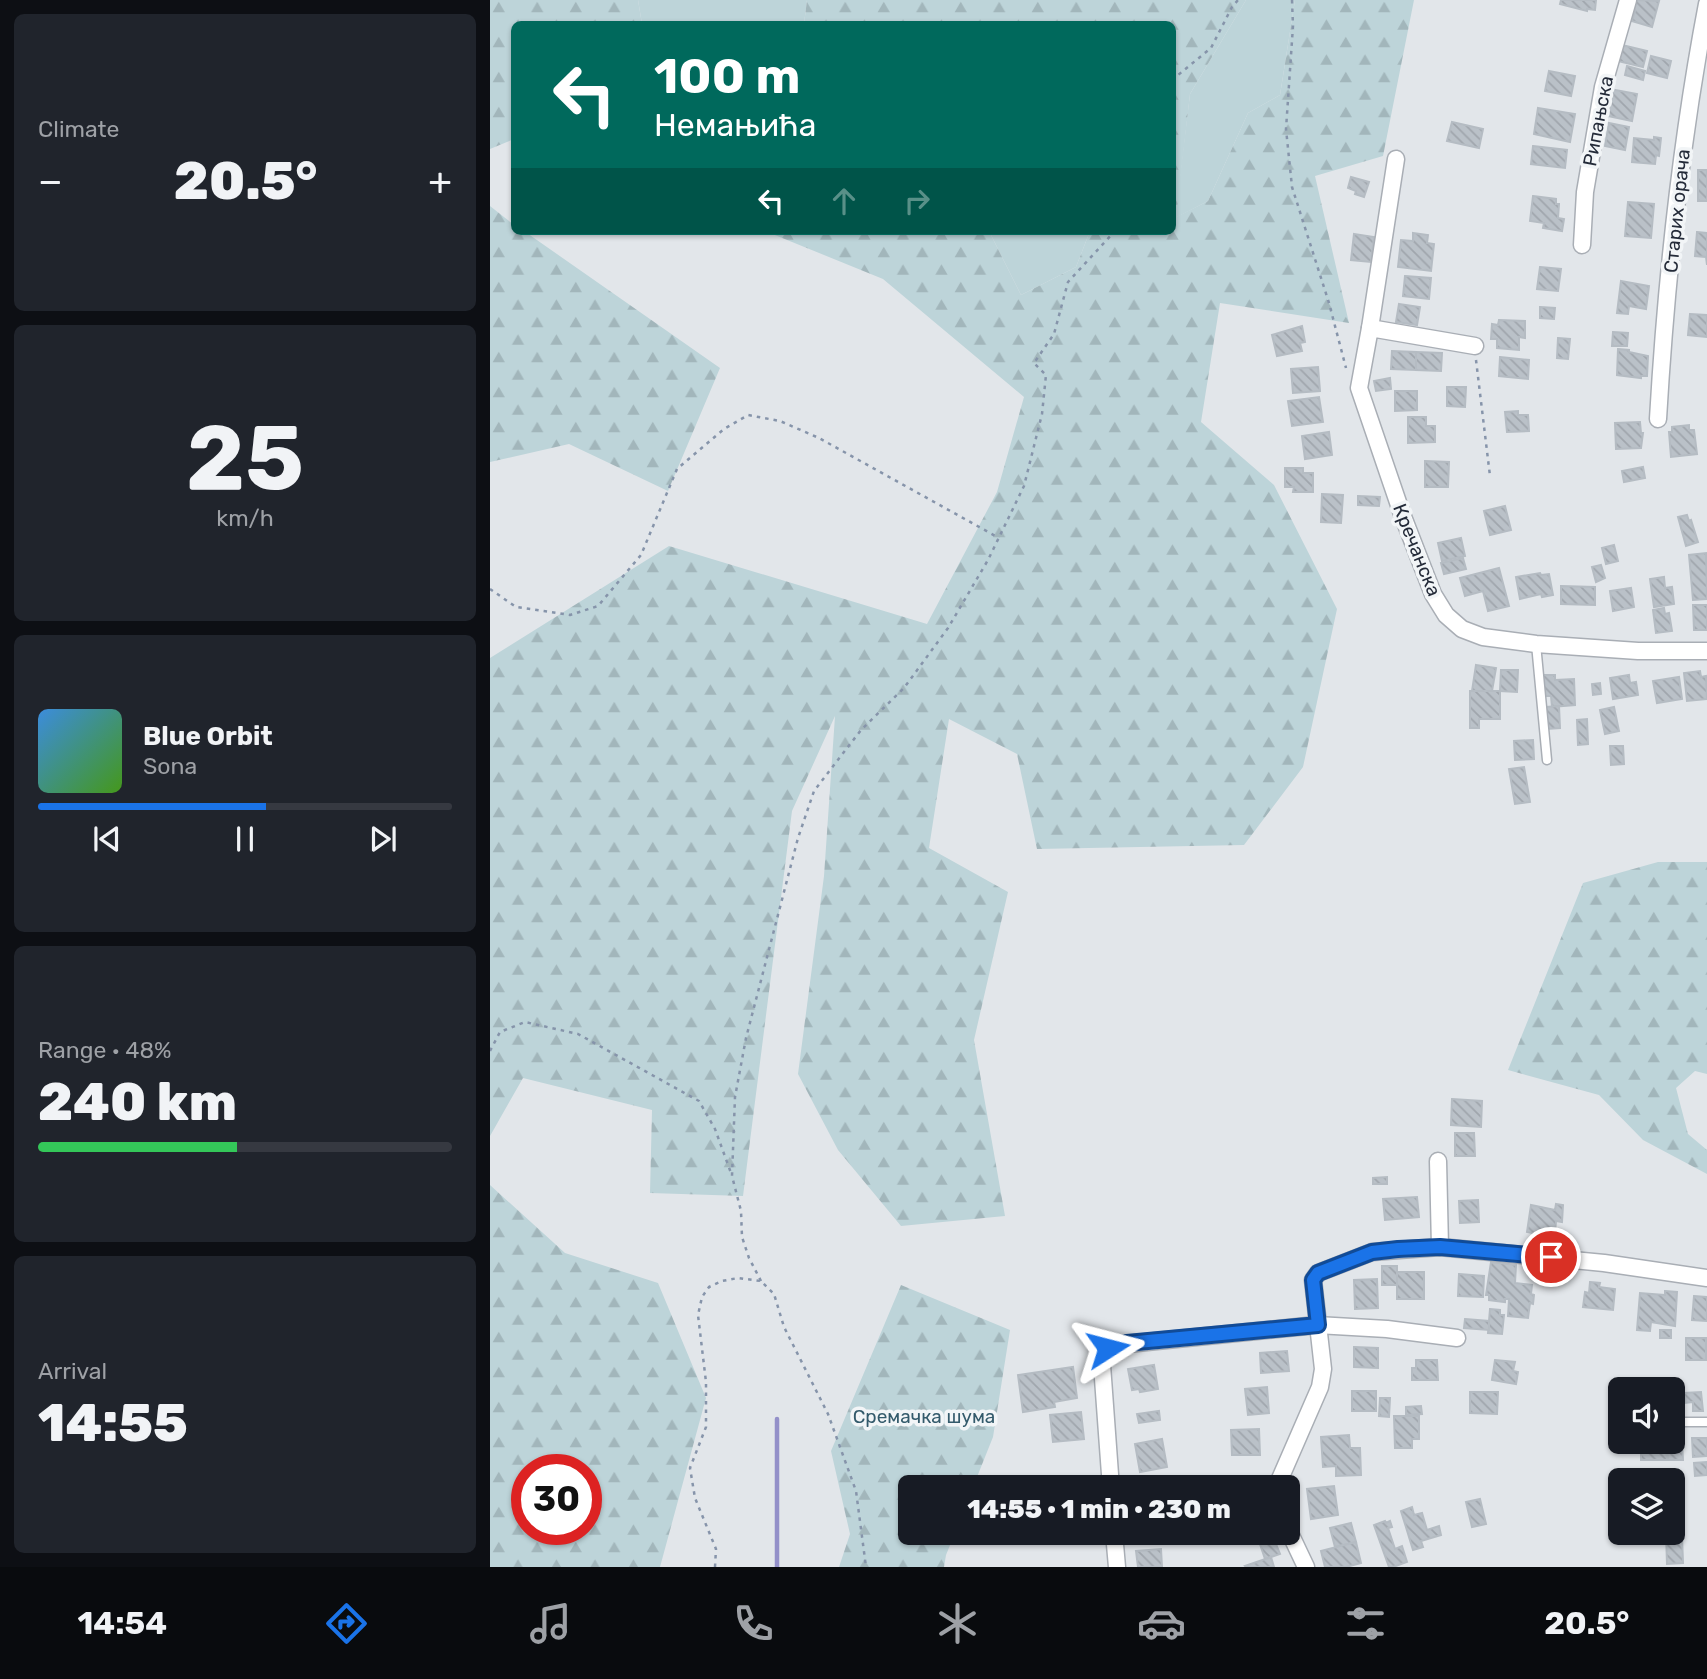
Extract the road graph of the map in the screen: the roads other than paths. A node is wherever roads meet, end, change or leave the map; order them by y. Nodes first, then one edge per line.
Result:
1 (1628, 0) edge
2 (1707, 4) edge
3 (1396, 159) dead end
4 (1582, 245) dead end
5 (1370, 328) junction
6 (1475, 346) road end
7 (1658, 419) dead end
8 (1536, 644) junction
9 (1707, 651) edge
10 (1547, 760) dead end
11 (1438, 1161) dead end
12 (1440, 1247) junction
13 (1707, 1278) edge
14 (1318, 1325) junction
15 (1457, 1338) dead end
16 (1685, 1422) edge
17 (1707, 1422) edge
18 (1110, 1475) edge
19 (1282, 1475) edge
20 (1115, 1545) edge
21 (1296, 1545) edge
22 (1117, 1567) edge
23 (1306, 1567) edge

1 - 4 street, Рипањска
2 - 7 street, Старих орача
3 - 5 street
5 - 6 street
5 - 8 street, Кречанска
8 - 9 street, Кречанска
8 - 10 lane
11 - 12 street
12 - 13 street
12 - 14 street
14 - 15 street
14 - 18 street
14 - 19 street
16 - 17 lane
20 - 22 street
21 - 23 street

